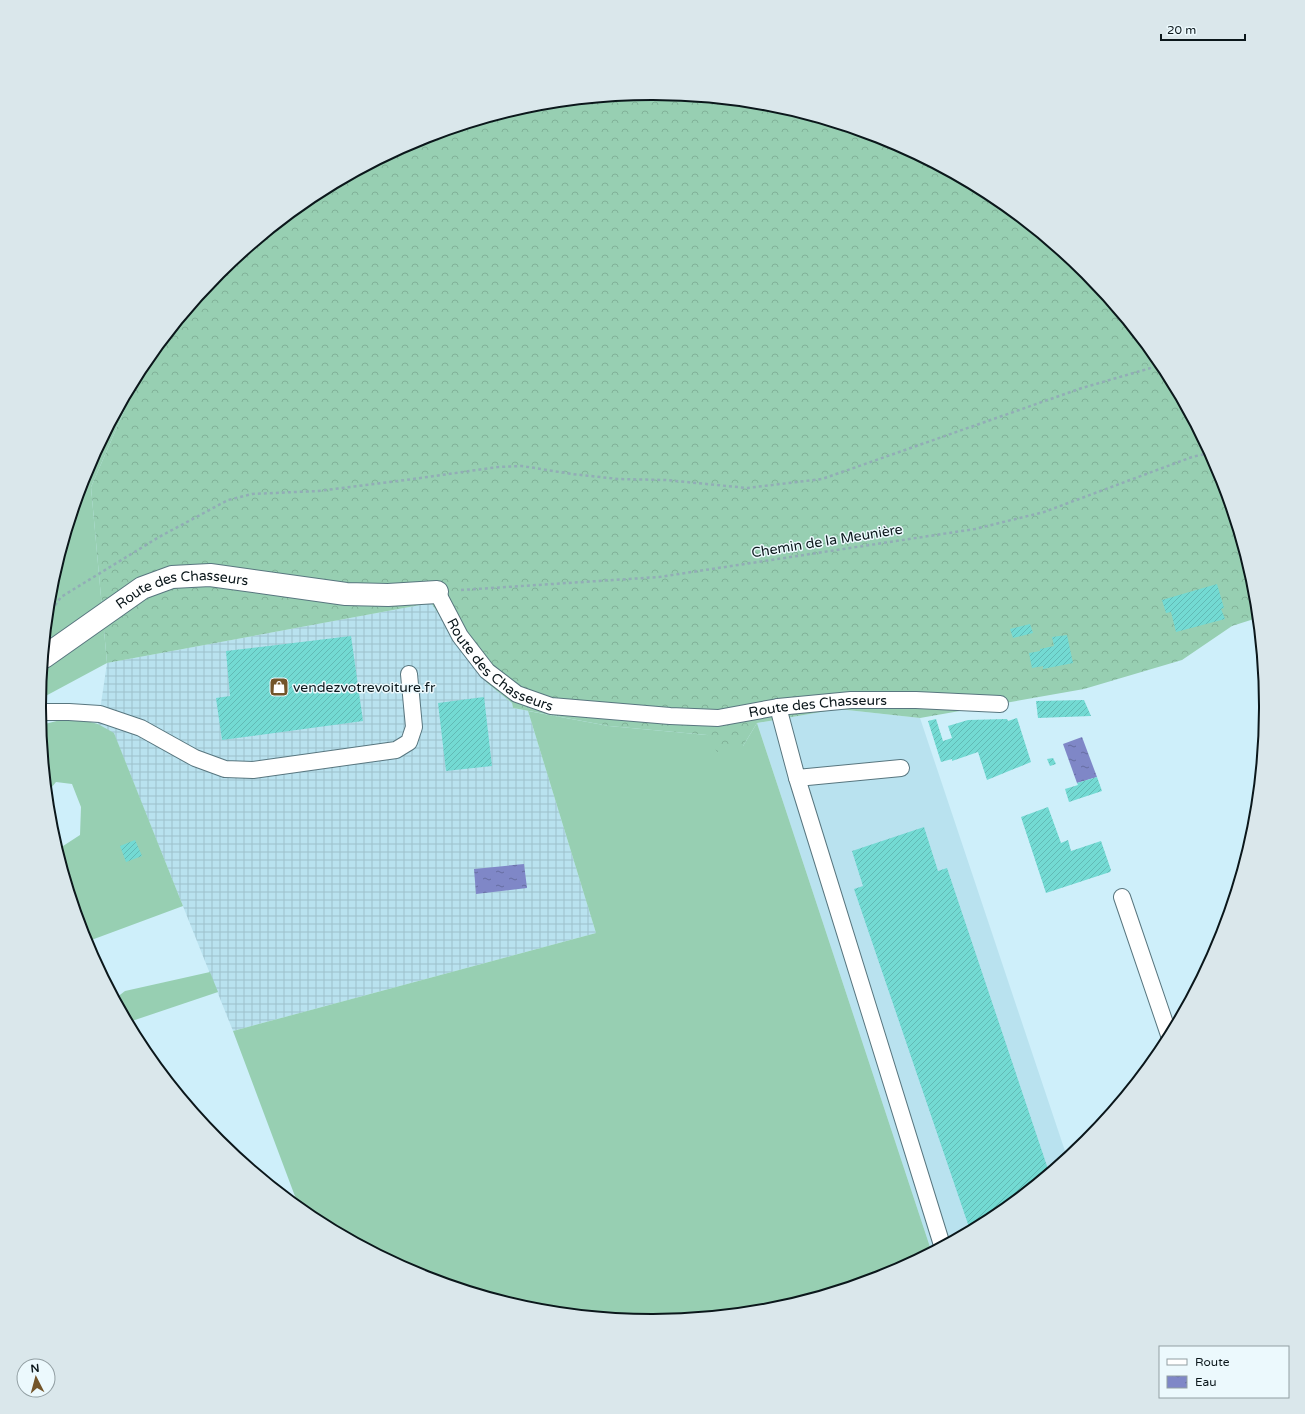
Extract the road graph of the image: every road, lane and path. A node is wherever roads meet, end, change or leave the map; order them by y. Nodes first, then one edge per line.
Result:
1 (1155, 367) edge
2 (1203, 454) edge
3 (437, 592) junction
4 (55, 605) edge
5 (48, 654) edge
6 (409, 674) dead end
7 (1000, 704) dead end
8 (778, 707) junction
9 (46, 712) edge
10 (900, 768) dead end
11 (797, 778) junction
12 (1122, 897) dead end
13 (1167, 1027) edge
14 (941, 1240) edge

1 - 4 path
2 - 3 path, Chemin de la Meunière
3 - 5 street, Route des Chasseurs
3 - 8 lane, Route des Chasseurs
6 - 9 lane
7 - 8 lane, Route des Chasseurs
8 - 11 lane
10 - 11 lane
11 - 14 lane
12 - 13 lane

